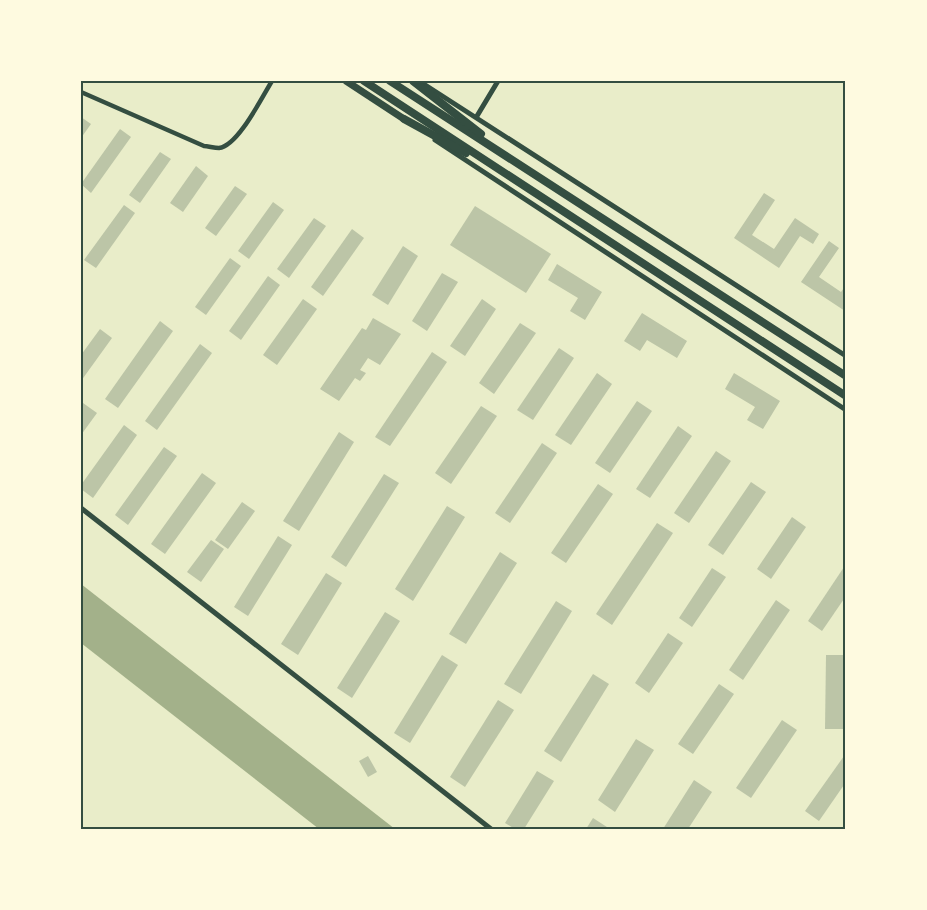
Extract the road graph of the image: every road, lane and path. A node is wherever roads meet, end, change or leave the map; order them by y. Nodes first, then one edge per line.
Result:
1 (272, 81) edge
2 (346, 81) edge
3 (364, 81) edge
4 (390, 81) edge
5 (413, 81) edge
6 (419, 81) edge
7 (498, 81) edge
8 (81, 92) edge
9 (477, 116) junction
10 (404, 119) junction
11 (520, 165) junction
12 (514, 180) junction
13 (846, 357) edge
14 (846, 376) edge
15 (846, 396) edge
16 (846, 410) edge
17 (81, 508) edge
18 (491, 829) edge

1 - 8 street
2 - 10 main road
3 - 12 highway
4 - 11 highway
5 - 11 highway
6 - 9 street
7 - 9 street
9 - 13 street
10 - 12 highway
10 - 16 street
11 - 14 highway
12 - 15 highway
17 - 18 street

